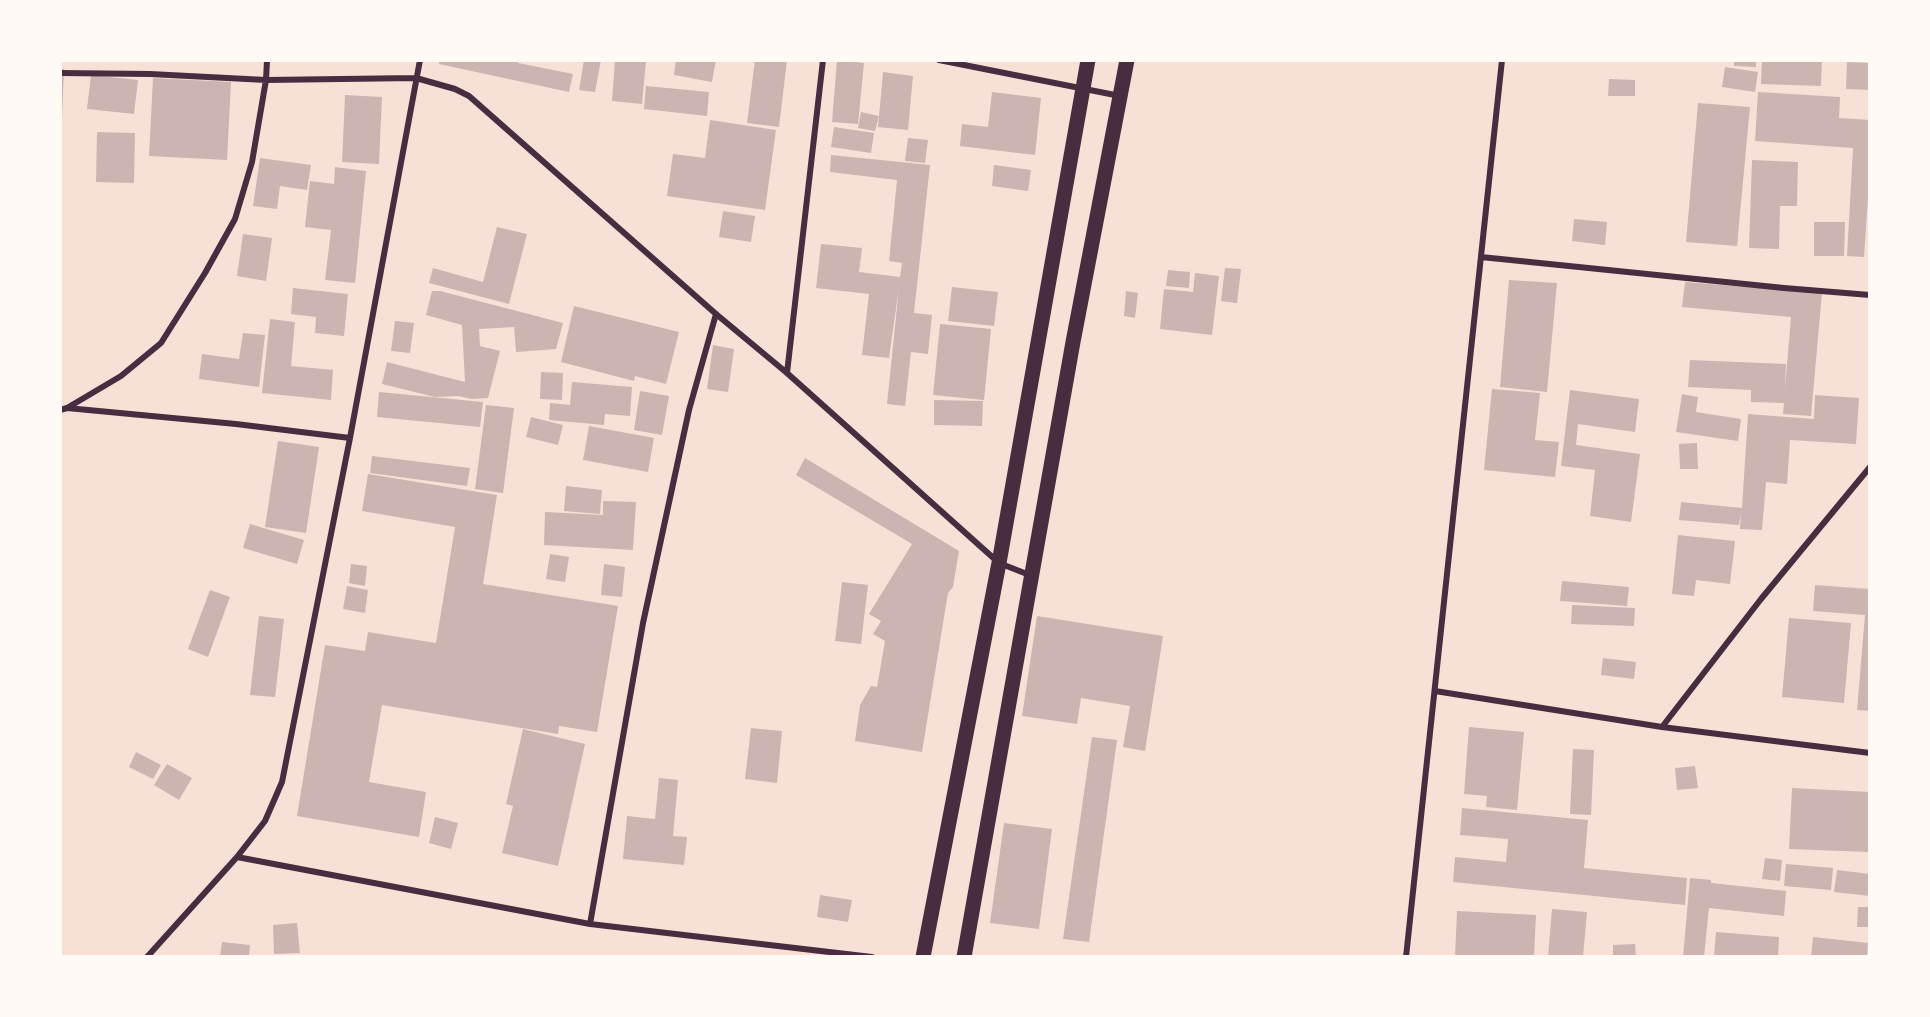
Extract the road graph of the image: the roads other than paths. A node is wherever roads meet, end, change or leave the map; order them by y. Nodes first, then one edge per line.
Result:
1 (267, 60) edge
2 (420, 60) edge
3 (823, 60) edge
4 (939, 60) edge
5 (1088, 60) edge
6 (1127, 60) edge
7 (1502, 60) edge
8 (60, 73) edge
9 (416, 78) junction
10 (266, 80) junction
11 (1083, 89) junction
12 (1121, 96) junction
13 (1481, 257) junction
14 (1870, 295) edge
15 (716, 314) junction
16 (787, 373) junction
17 (64, 409) edge
18 (350, 438) junction
19 (1870, 466) edge
20 (999, 563) junction
21 (1032, 576) junction
22 (1435, 691) junction
23 (1662, 728) junction
24 (1870, 753) edge
25 (237, 857) junction
26 (590, 924) junction
27 (147, 957) edge
28 (872, 957) edge
29 (923, 957) edge
30 (964, 957) edge
31 (1406, 957) edge

1 - 10 street
2 - 9 street
3 - 16 street
4 - 11 street
5 - 11 main road
6 - 12 main road
7 - 13 street
8 - 10 street
9 - 10 street
9 - 15 street
9 - 18 street
10 - 17 street
11 - 12 street
11 - 20 main road
12 - 21 main road
13 - 14 street
13 - 22 street
15 - 16 street
15 - 26 street
16 - 20 street
17 - 18 street
18 - 25 street
19 - 23 street
20 - 21 street
20 - 29 main road
21 - 30 main road
22 - 23 street
22 - 31 street
23 - 24 street
25 - 26 street
25 - 27 street
26 - 28 street

